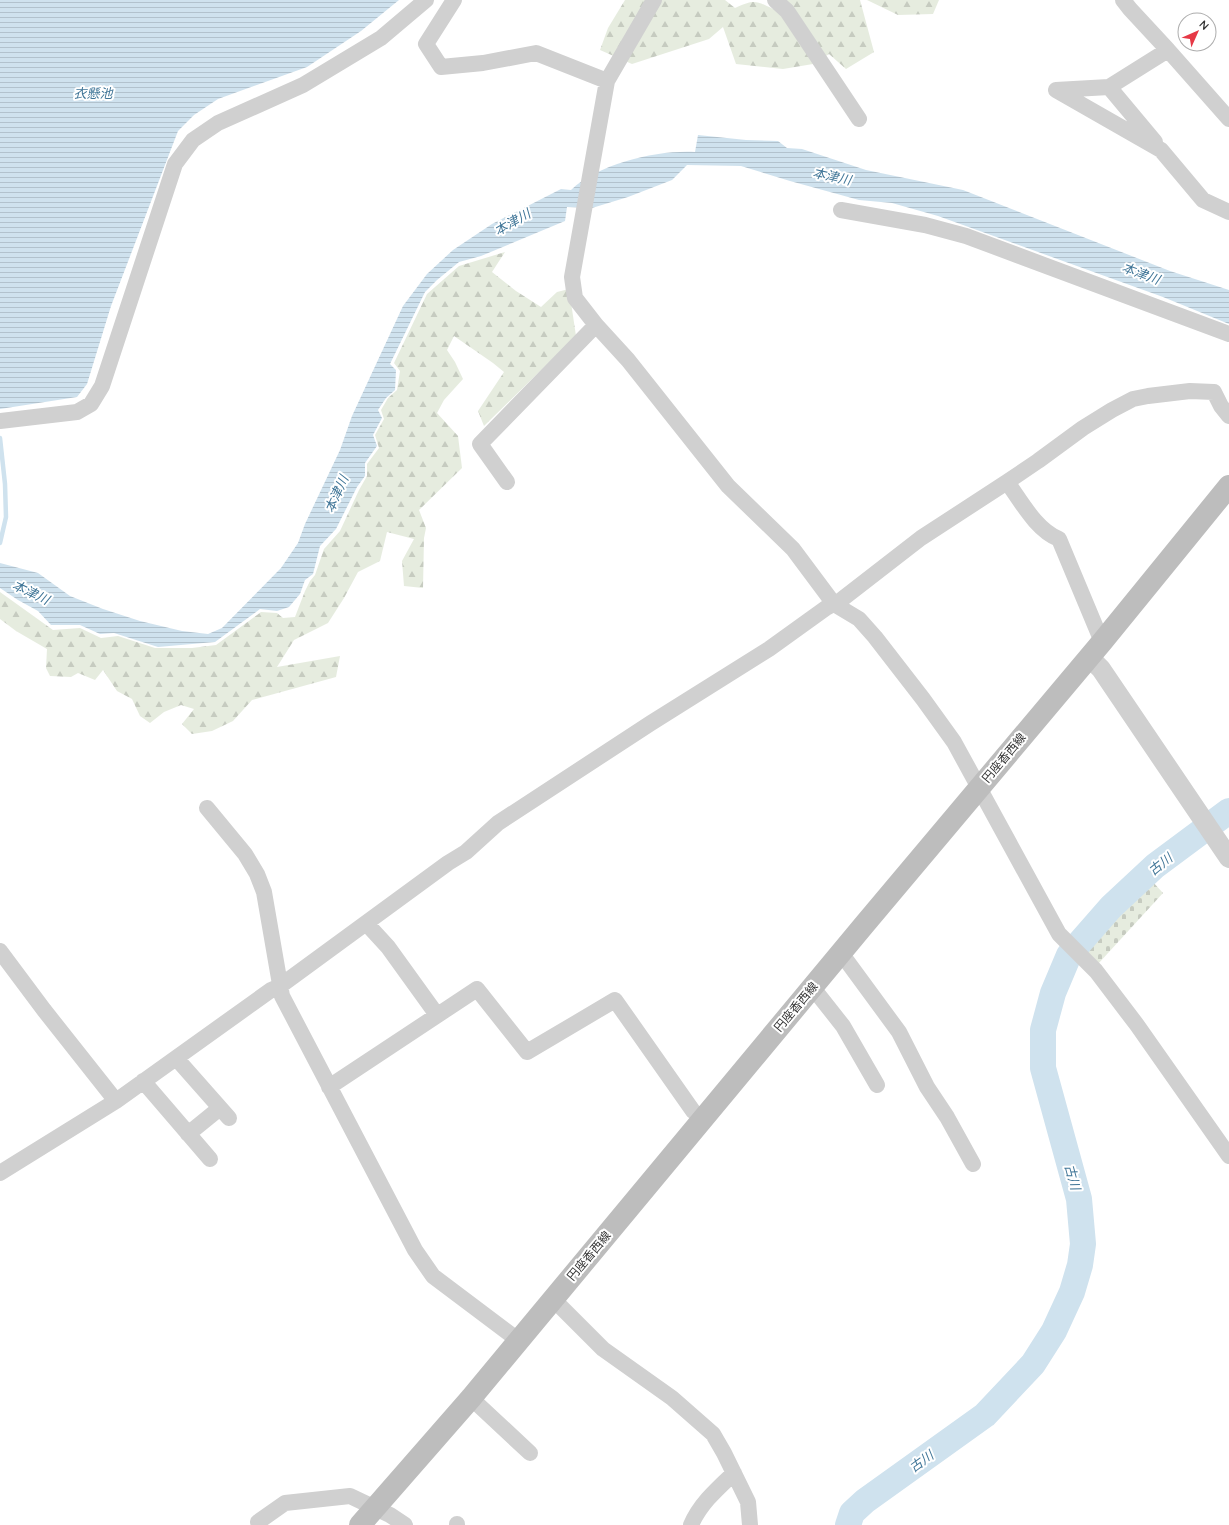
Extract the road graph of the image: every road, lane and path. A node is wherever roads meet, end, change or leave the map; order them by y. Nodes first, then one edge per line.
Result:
1 (426, 0) edge
2 (454, 0) edge
3 (654, 0) edge
4 (775, 0) edge
5 (1123, 0) edge
6 (1168, 50) junction
7 (607, 81) junction
8 (1109, 87) junction
9 (859, 119) dead end
10 (1229, 119) edge
11 (1161, 150) junction
12 (841, 210) dead end
13 (1229, 212) edge
14 (596, 325) junction
15 (1229, 334) edge
16 (1229, 416) edge
17 (0, 421) edge
18 (507, 482) dead end
19 (1007, 482) junction
20 (1229, 486) edge
21 (834, 604) junction
22 (1096, 650) junction
23 (979, 788) junction
24 (207, 808) dead end
25 (1229, 858) edge
26 (366, 923) junction
27 (0, 951) edge
28 (841, 953) junction
29 (280, 986) junction
30 (813, 988) junction
31 (437, 1015) junction
32 (176, 1058) junction
33 (143, 1081) junction
34 (877, 1085) dead end
35 (329, 1087) junction
36 (116, 1101) junction
37 (702, 1118) junction
38 (188, 1134) junction
39 (1229, 1156) edge
40 (210, 1159) dead end
41 (973, 1164) dead end
42 (0, 1174) edge
43 (553, 1299) junction
44 (518, 1340) junction
45 (471, 1398) junction
46 (530, 1453) dead end
47 (734, 1473) junction
48 (374, 1508) junction
49 (258, 1522) dead end
50 (360, 1525) edge
51 (405, 1525) edge
52 (691, 1525) edge
53 (750, 1525) edge

1 - 17 street
2 - 7 street
3 - 7 street
4 - 9 street
5 - 6 street
6 - 8 street
6 - 10 street
7 - 14 street
8 - 11 street
8 - 11 street
11 - 13 street
12 - 15 street
14 - 18 street
14 - 21 street
16 - 19 street
19 - 21 street
19 - 22 street
20 - 22 main road, 円座香西線
21 - 23 street
21 - 26 street
22 - 23 main road, 円座香西線
22 - 25 street
23 - 28 main road, 円座香西線
23 - 39 street
24 - 29 street
26 - 29 street
26 - 31 street
27 - 36 street
28 - 30 main road, 円座香西線
28 - 41 street
29 - 32 street
29 - 35 street
30 - 34 street
30 - 37 main road, 円座香西線
31 - 35 street
31 - 37 street
32 - 33 street
32 - 38 street
33 - 36 street
33 - 38 street
35 - 44 street
36 - 42 street
37 - 43 main road, 円座香西線
38 - 40 street
43 - 44 main road, 円座香西線
43 - 47 street
44 - 45 main road, 円座香西線
45 - 46 street
45 - 48 main road, 円座香西線
47 - 52 street
47 - 53 street
48 - 49 street
48 - 50 main road, 円座香西線
48 - 51 street

